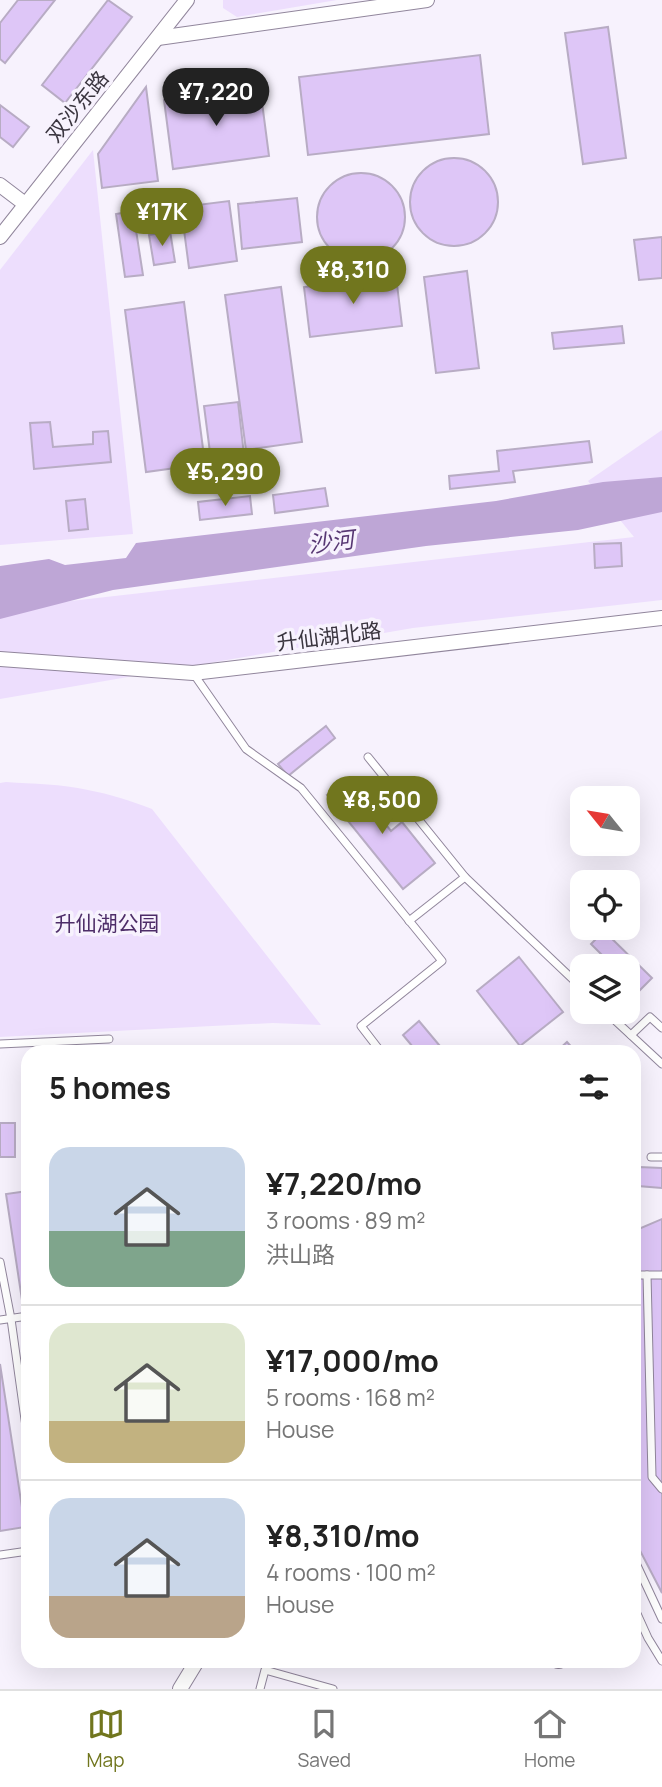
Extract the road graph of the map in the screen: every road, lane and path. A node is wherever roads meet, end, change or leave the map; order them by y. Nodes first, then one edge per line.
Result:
1 (187, 0) edge
2 (427, 0) edge
3 (158, 38) junction
4 (0, 185) edge
5 (25, 204) junction
6 (0, 237) edge
7 (662, 618) edge
8 (0, 659) edge
9 (193, 673) junction
10 (368, 757) dead end
11 (464, 877) junction
12 (409, 921) junction
13 (570, 977) edge
14 (620, 1024) edge
15 (662, 1028) edge
16 (631, 1034) junction
17 (109, 1039) dead end
18 (0, 1044) edge
19 (376, 1045) edge
20 (662, 1064) edge
21 (652, 1157) dead end
22 (662, 1157) edge
23 (0, 1262) edge
24 (641, 1275) edge
25 (647, 1275) junction
26 (662, 1275) edge
27 (21, 1317) edge
28 (11, 1319) junction
29 (0, 1320) edge
30 (21, 1391) edge
31 (662, 1489) edge
32 (21, 1552) edge
33 (0, 1555) edge
34 (641, 1574) edge
35 (662, 1619) edge
36 (641, 1622) edge
37 (662, 1661) edge
38 (193, 1668) edge
39 (180, 1689) edge
40 (260, 1689) edge
41 (333, 1689) edge

1 - 3 street, 双沙东路
2 - 3 street
3 - 5 street, 双沙东路
4 - 5 street
5 - 6 street, 双沙东路
7 - 9 street, 升仙湖北路
8 - 9 street, 升仙湖北路
9 - 12 lane
10 - 11 lane
11 - 12 lane
11 - 13 lane
12 - 19 lane
14 - 16 lane
15 - 16 lane
16 - 20 lane
17 - 18 lane
21 - 22 lane
23 - 28 lane
24 - 25 lane
25 - 26 lane
25 - 31 lane
27 - 28 lane
28 - 29 lane
28 - 30 lane
32 - 33 lane
34 - 35 lane
36 - 37 lane
38 - 39 street
40 - 41 lane

